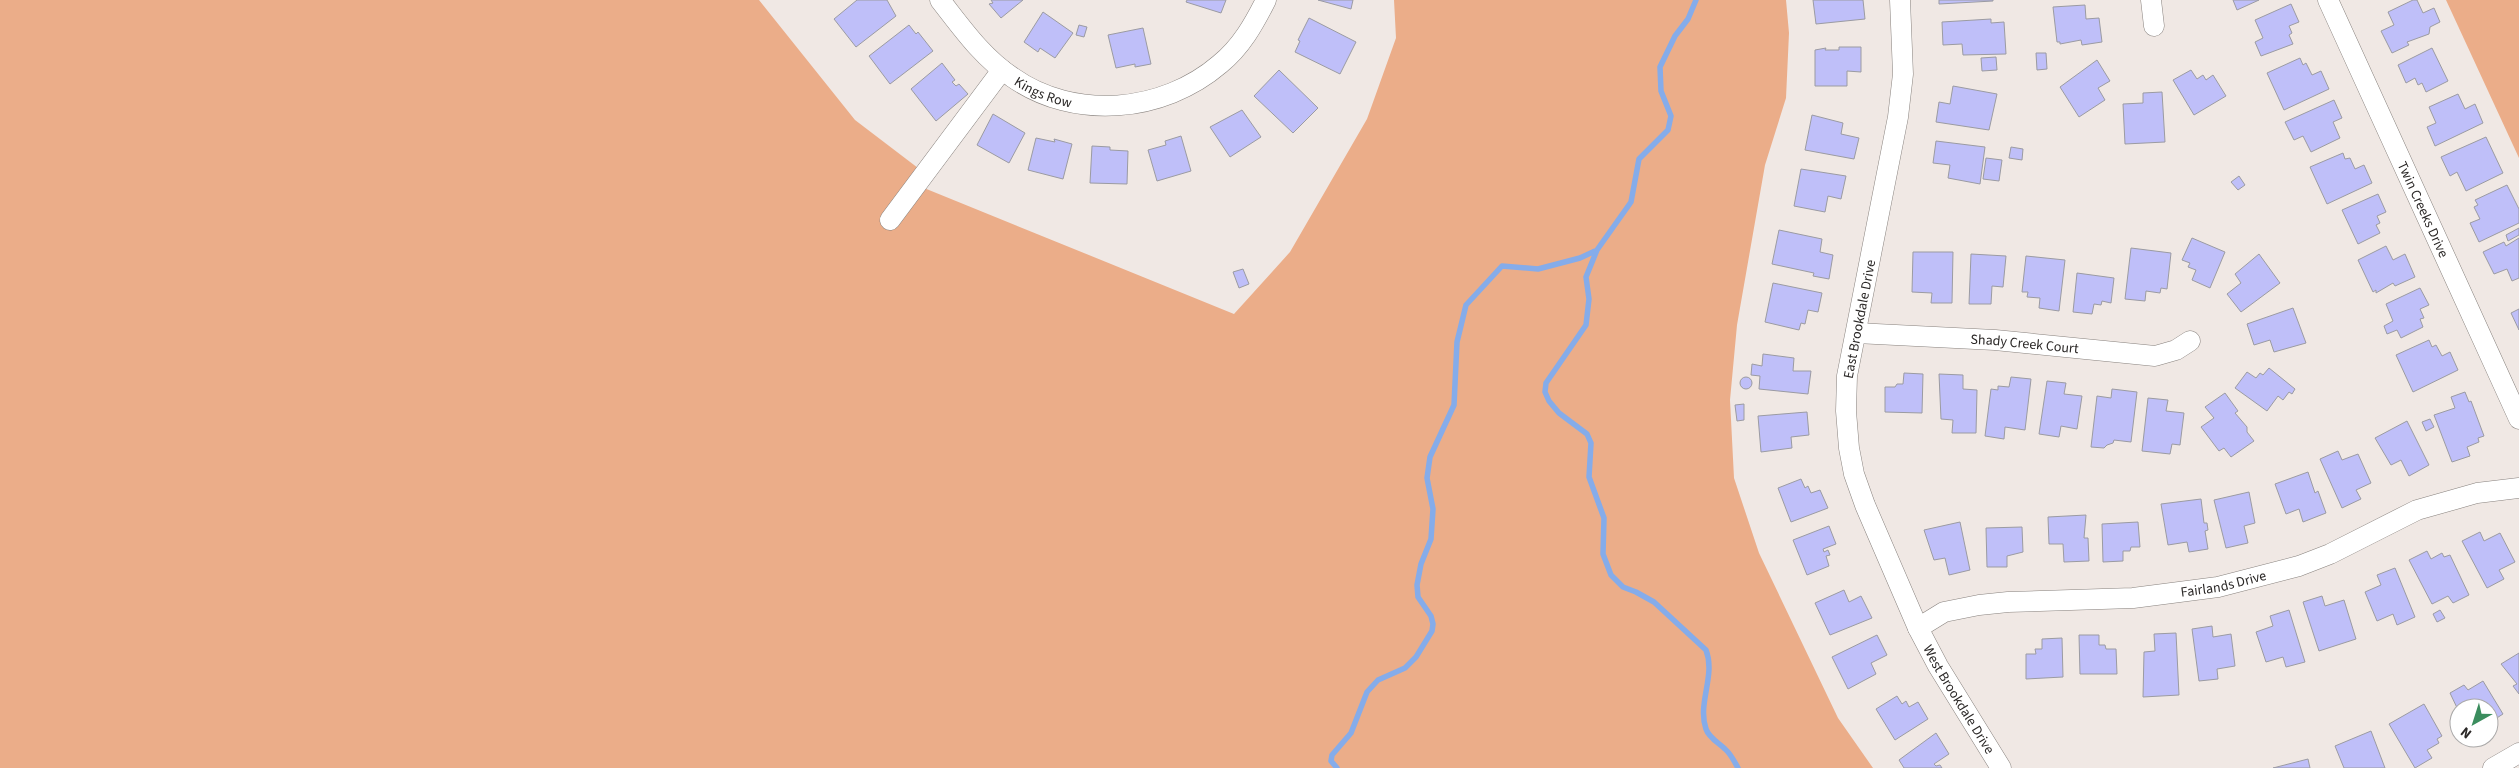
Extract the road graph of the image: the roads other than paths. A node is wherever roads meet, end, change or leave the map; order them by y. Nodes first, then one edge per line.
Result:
1 (940, 0) edge
2 (1266, 0) edge
3 (1900, 0) edge
4 (2151, 0) edge
5 (2328, 0) edge
6 (2154, 26) dead end
7 (1002, 70) junction
8 (890, 220) dead end
9 (1856, 333) junction
10 (2190, 341) dead end
11 (2519, 419) edge
12 (2519, 488) edge
13 (1918, 628) junction
14 (2001, 768) edge

1 - 7 street, Kings Row
2 - 7 street, Kings Row
3 - 9 street, East Brookdale Drive
4 - 6 street
5 - 11 street, Twin Creeks Drive
7 - 8 street
9 - 10 street, Shady Creek Court
9 - 13 street, East Brookdale Drive
12 - 13 street, Fairlands Drive
13 - 14 street, West Brookdale Drive

